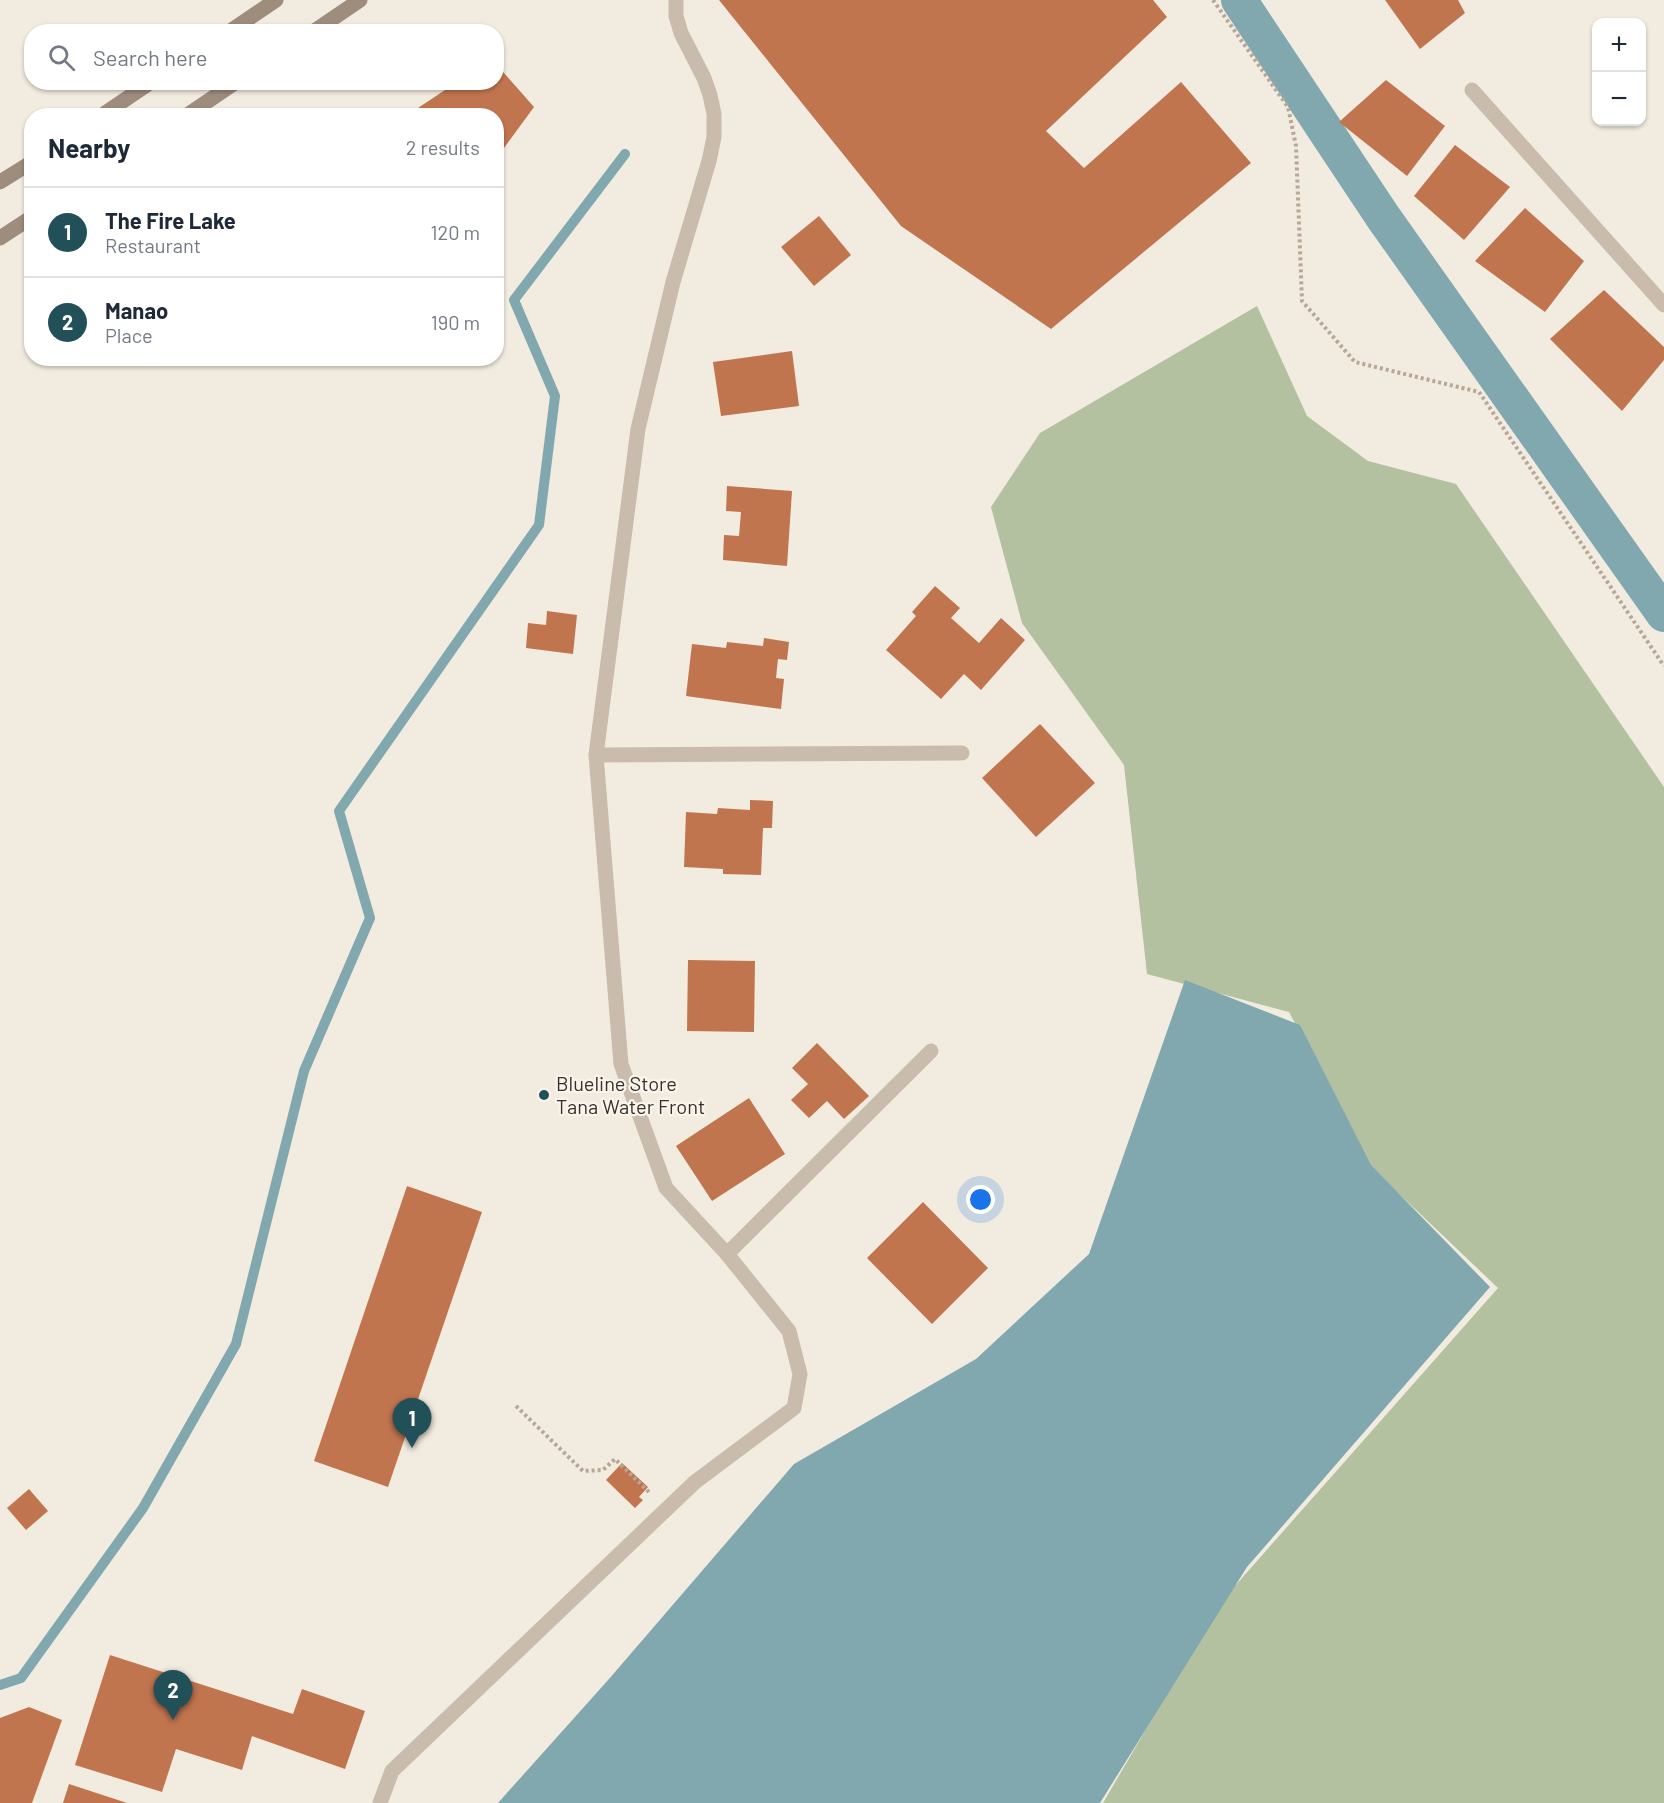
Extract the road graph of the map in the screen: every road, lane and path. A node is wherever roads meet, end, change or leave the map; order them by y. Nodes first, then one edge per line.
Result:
1 (276, 0) edge
2 (360, 0) edge
3 (676, 0) edge
4 (1213, 0) edge
5 (241, 24) edge
6 (325, 24) edge
7 (140, 90) edge
8 (224, 90) edge
9 (1472, 90) dead end
10 (113, 108) edge
11 (198, 108) edge
12 (24, 167) edge
13 (0, 182) edge
14 (24, 223) edge
15 (0, 238) edge
16 (1664, 304) edge
17 (1664, 666) edge
18 (962, 753) dead end
19 (596, 755) junction
20 (932, 1051) dead end
21 (727, 1254) junction
22 (516, 1406) dead end
23 (658, 1500) dead end
24 (380, 1803) edge

1 - 5 main road
2 - 6 main road
3 - 19 street
4 - 17 path
7 - 10 main road
8 - 11 main road
9 - 16 street
12 - 13 main road
14 - 15 main road
18 - 19 street
19 - 21 street
20 - 21 street
21 - 24 street
22 - 23 path

